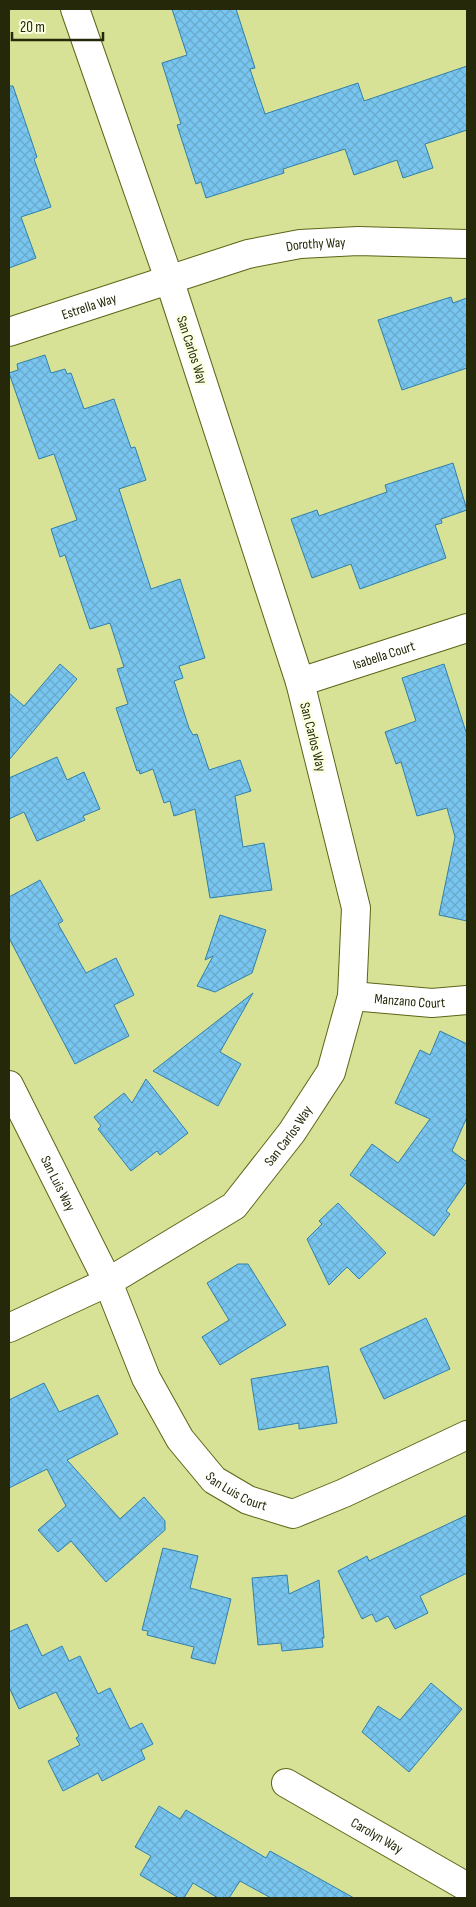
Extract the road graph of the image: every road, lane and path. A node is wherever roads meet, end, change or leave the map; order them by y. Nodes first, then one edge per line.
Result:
1 (75, 9) edge
2 (467, 244) edge
3 (170, 282) junction
4 (9, 332) edge
5 (467, 628) edge
6 (300, 682) junction
7 (352, 996) junction
8 (467, 1000) edge
9 (9, 1085) edge
10 (108, 1282) junction
11 (9, 1328) edge
12 (467, 1435) edge
13 (286, 1784) dead end
14 (467, 1887) edge

1 - 3 street, San Carlos Way
2 - 3 street, Dorothy Way
3 - 4 street, Estrella Way
3 - 6 street, San Carlos Way
5 - 6 street, Isabella Court
6 - 7 street, San Carlos Way
7 - 8 street, Manzano Court
7 - 10 street, San Carlos Way
9 - 10 street, San Luis Way
10 - 11 street, San Carlos Way
10 - 12 street, San Luis Court
13 - 14 street, Carolyn Way

